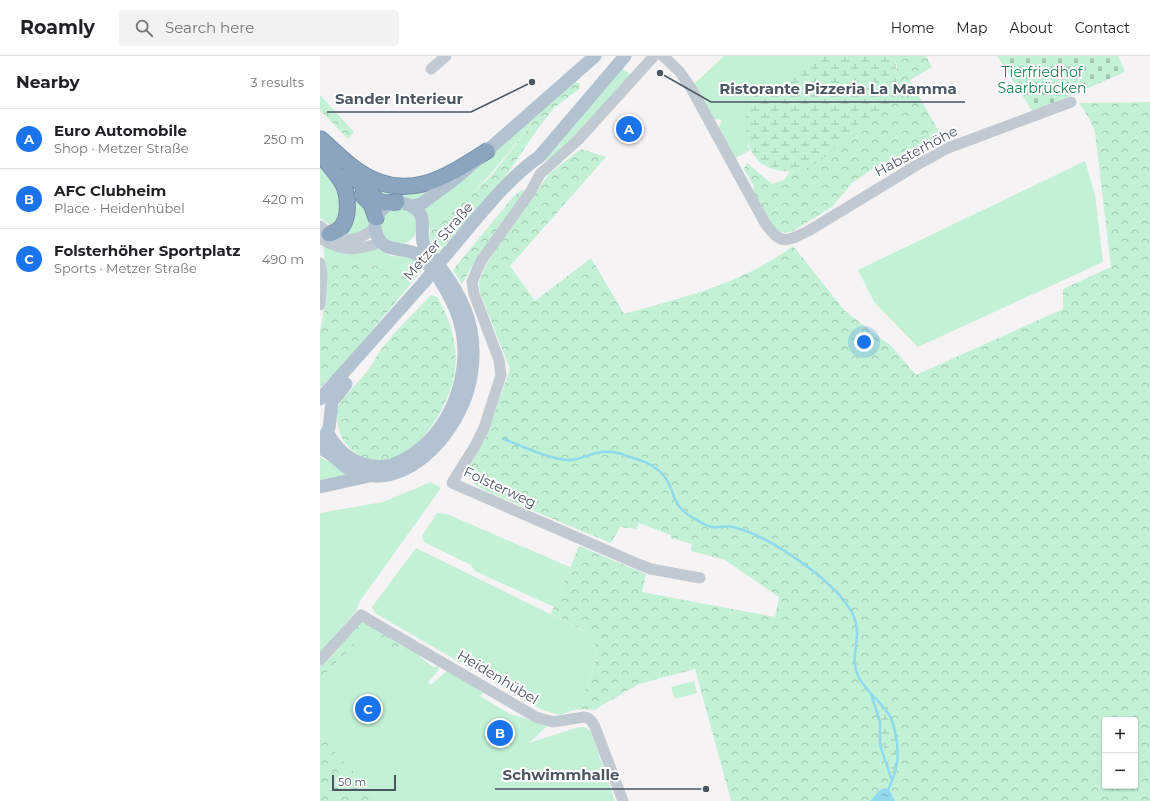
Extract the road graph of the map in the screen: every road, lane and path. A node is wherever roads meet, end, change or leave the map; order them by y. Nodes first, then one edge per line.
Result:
1 (446, 56) edge
2 (595, 56) edge
3 (615, 56) edge
4 (625, 56) edge
5 (654, 56) edge
6 (663, 56) edge
7 (431, 69) dead end
8 (1071, 102) dead end
9 (320, 146) edge
10 (487, 151) junction
11 (527, 165) junction
12 (540, 174) junction
13 (397, 202) junction
14 (412, 206) junction
15 (375, 223) junction
16 (423, 232) junction
17 (323, 233) edge
18 (380, 242) junction
19 (401, 251) junction
20 (320, 263) edge
21 (320, 305) edge
22 (375, 339) junction
23 (320, 400) edge
24 (320, 406) edge
25 (325, 432) edge
26 (320, 448) edge
27 (372, 476) junction
28 (320, 487) edge
29 (700, 578) dead end
30 (320, 660) edge
31 (623, 801) edge

1 - 7 street
2 - 10 main road
3 - 11 main road, Metzer Straße
4 - 11 main road, Metzer Straße
5 - 12 street
6 - 8 street, Habsterhöhe
9 - 10 highway
9 - 13 highway
9 - 15 highway
9 - 17 highway
10 - 14 main road
11 - 12 street
11 - 22 main road, Metzer Straße, bridge
12 - 29 street, Folsterweg
13 - 14 main road
13 - 15 main road
14 - 16 main road
15 - 17 street
15 - 18 main road
16 - 19 main road
16 - 27 main road
17 - 18 street
18 - 19 main road
19 - 25 main road
20 - 21 street
22 - 23 main road, Metzer Straße
22 - 25 main road, Metzer Straße
24 - 25 main road
26 - 27 main road
27 - 28 main road
30 - 31 street, Heidenhübel

